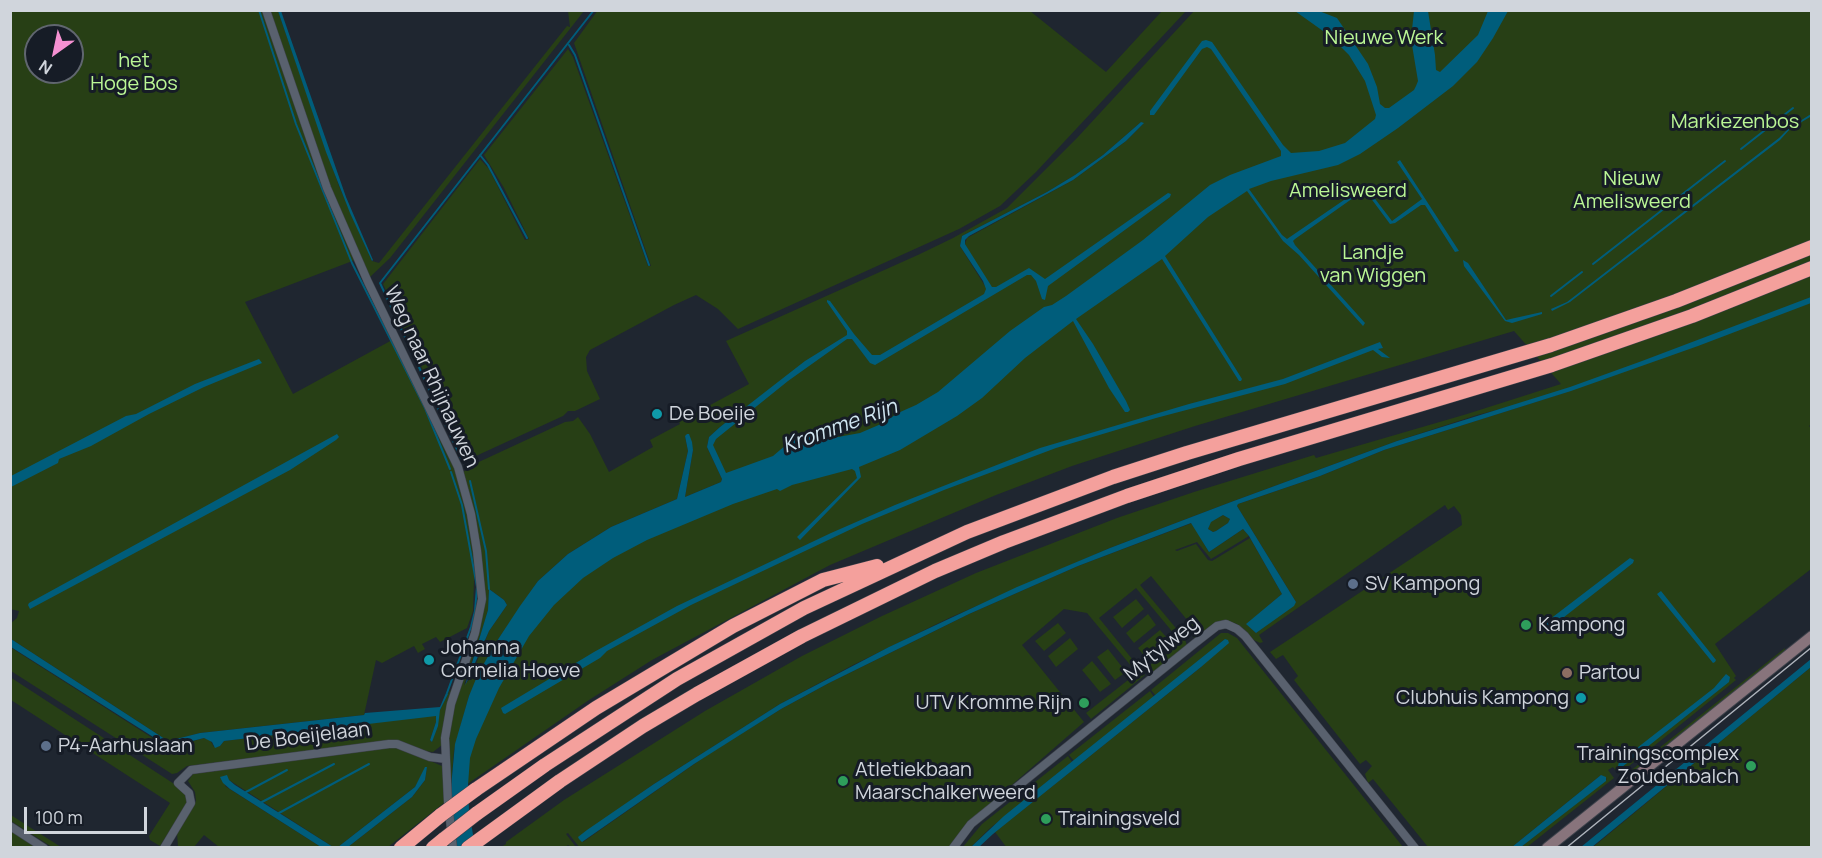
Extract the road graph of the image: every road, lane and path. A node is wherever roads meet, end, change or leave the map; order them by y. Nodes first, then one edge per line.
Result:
1 (266, 10) edge
2 (1812, 247) edge
3 (1812, 268) edge
4 (912, 556) junction
5 (1812, 636) edge
6 (446, 759) junction
7 (10, 826) edge
8 (449, 843) edge
9 (474, 843) edge
10 (44, 848) edge
11 (164, 848) edge
12 (401, 848) edge
13 (433, 848) edge
14 (953, 848) edge
15 (1415, 848) edge
16 (1547, 848) edge

1 - 6 street, Weg naar Rhijnauwen
2 - 4 highway
3 - 9 highway
4 - 8 highway, bridge
4 - 12 highway, bridge
5 - 16 main road
6 - 8 street, Weg naar Rhijnauwen
6 - 11 street, De Boeijelaan
7 - 10 street
8 - 13 highway
14 - 15 street, Mytylweg

